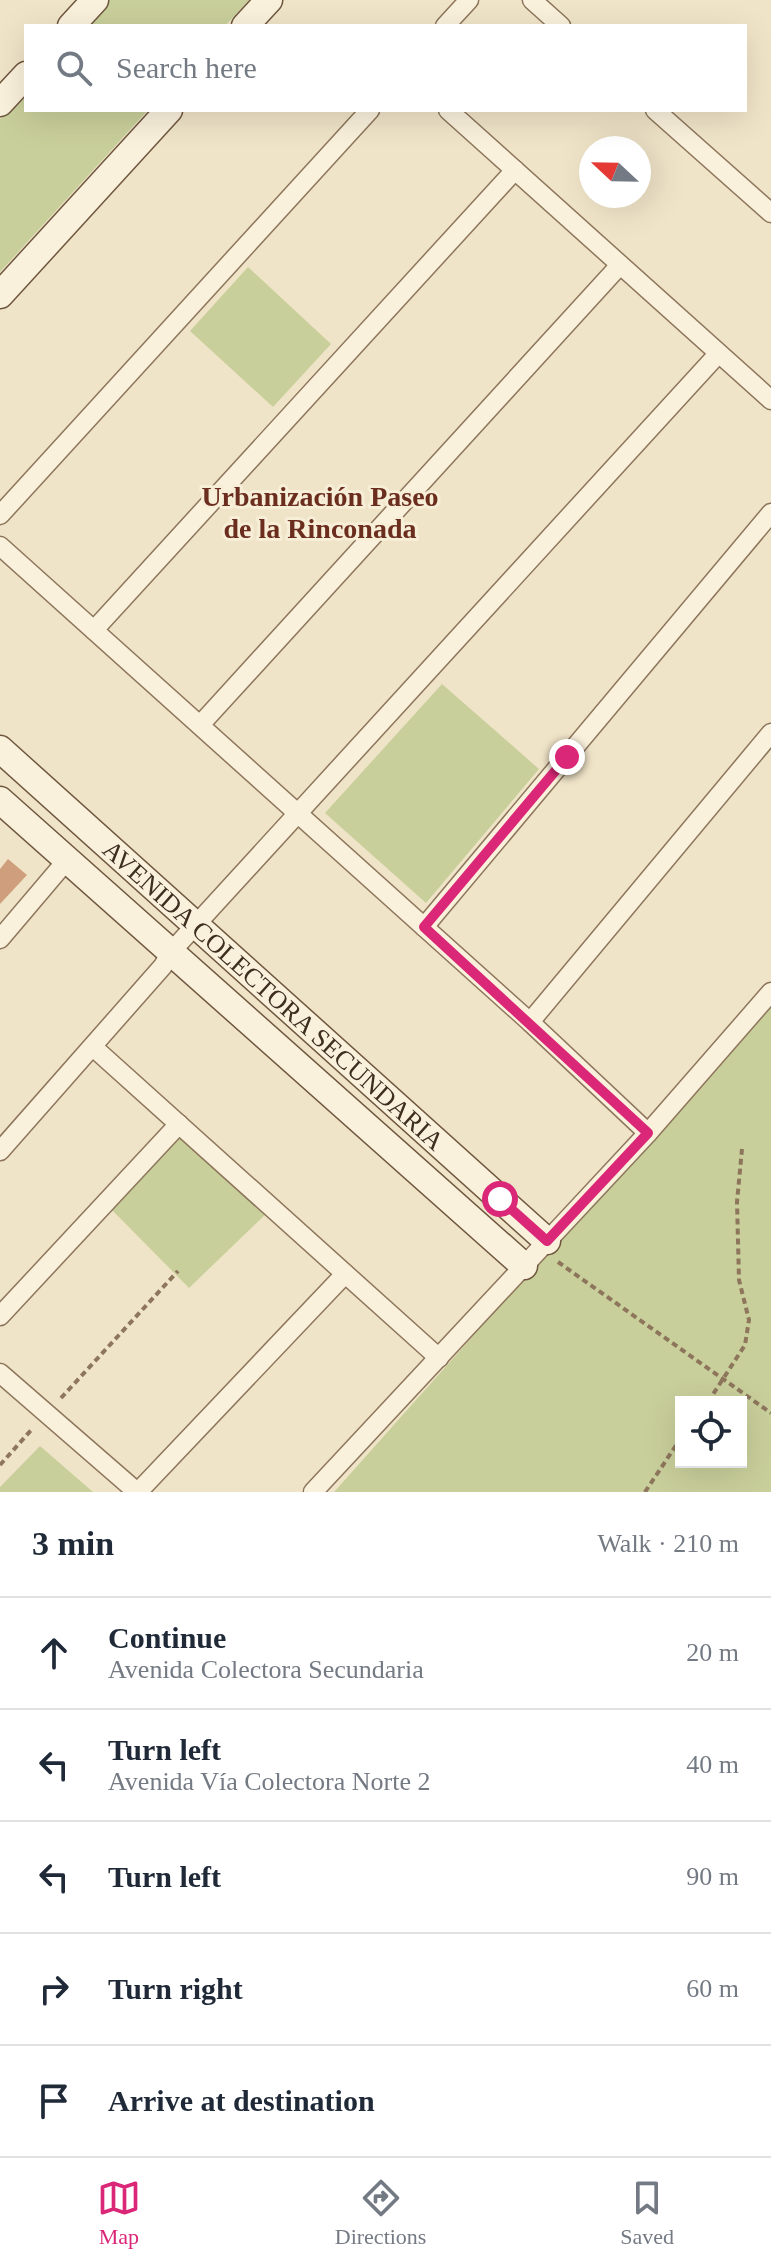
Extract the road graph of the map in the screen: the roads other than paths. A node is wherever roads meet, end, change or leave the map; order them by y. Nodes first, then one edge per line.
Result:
1 (95, 0) edge
2 (269, 0) edge
3 (469, 0) edge
4 (532, 0) edge
5 (73, 24) edge
6 (247, 24) edge
7 (447, 24) edge
8 (559, 24) edge
9 (24, 77) edge
10 (0, 103) edge
11 (167, 112) edge
12 (368, 112) edge
13 (450, 112) edge
14 (657, 112) edge
15 (515, 170) junction
16 (771, 213) edge
17 (620, 265) junction
18 (0, 295) edge
19 (718, 354) junction
20 (771, 400) edge
21 (771, 513) edge
22 (0, 515) edge
23 (0, 546) edge
24 (94, 630) junction
25 (200, 725) junction
26 (771, 733) edge
27 (0, 749) edge
28 (0, 800) edge
29 (299, 814) junction
30 (67, 860) junction
31 (196, 925) junction
32 (424, 927) junction
33 (0, 939) edge
34 (170, 953) junction
35 (771, 992) edge
36 (530, 1022) junction
37 (93, 1047) junction
38 (179, 1124) junction
39 (648, 1133) junction
40 (0, 1151) edge
41 (537, 1252) junction
42 (345, 1274) junction
43 (0, 1316) edge
44 (439, 1358) junction
45 (0, 1373) edge
46 (137, 1492) edge
47 (313, 1492) edge

1 - 5 street
2 - 6 street
3 - 7 street
4 - 8 street
9 - 10 street
11 - 18 street
12 - 22 street
13 - 15 street
14 - 16 street
15 - 17 street
15 - 24 street
17 - 19 street
17 - 25 street
19 - 20 street
19 - 29 street
21 - 32 street
23 - 24 street
24 - 25 street
25 - 29 street
26 - 36 street
27 - 31 street, AVENIDA COLECTORA SECUNDARIA
28 - 30 street, AVENIDA COLECTORA SECUNDARIA
29 - 31 street
29 - 32 street
30 - 33 street
30 - 34 street, AVENIDA COLECTORA SECUNDARIA
31 - 34 street
31 - 41 street, AVENIDA COLECTORA SECUNDARIA
32 - 36 street
34 - 37 street
34 - 41 street, AVENIDA COLECTORA SECUNDARIA
35 - 39 street
36 - 39 street
37 - 38 street
37 - 40 street
38 - 42 street
38 - 43 street
39 - 41 street
41 - 44 street
42 - 44 street
42 - 46 street
44 - 47 street
45 - 46 street

